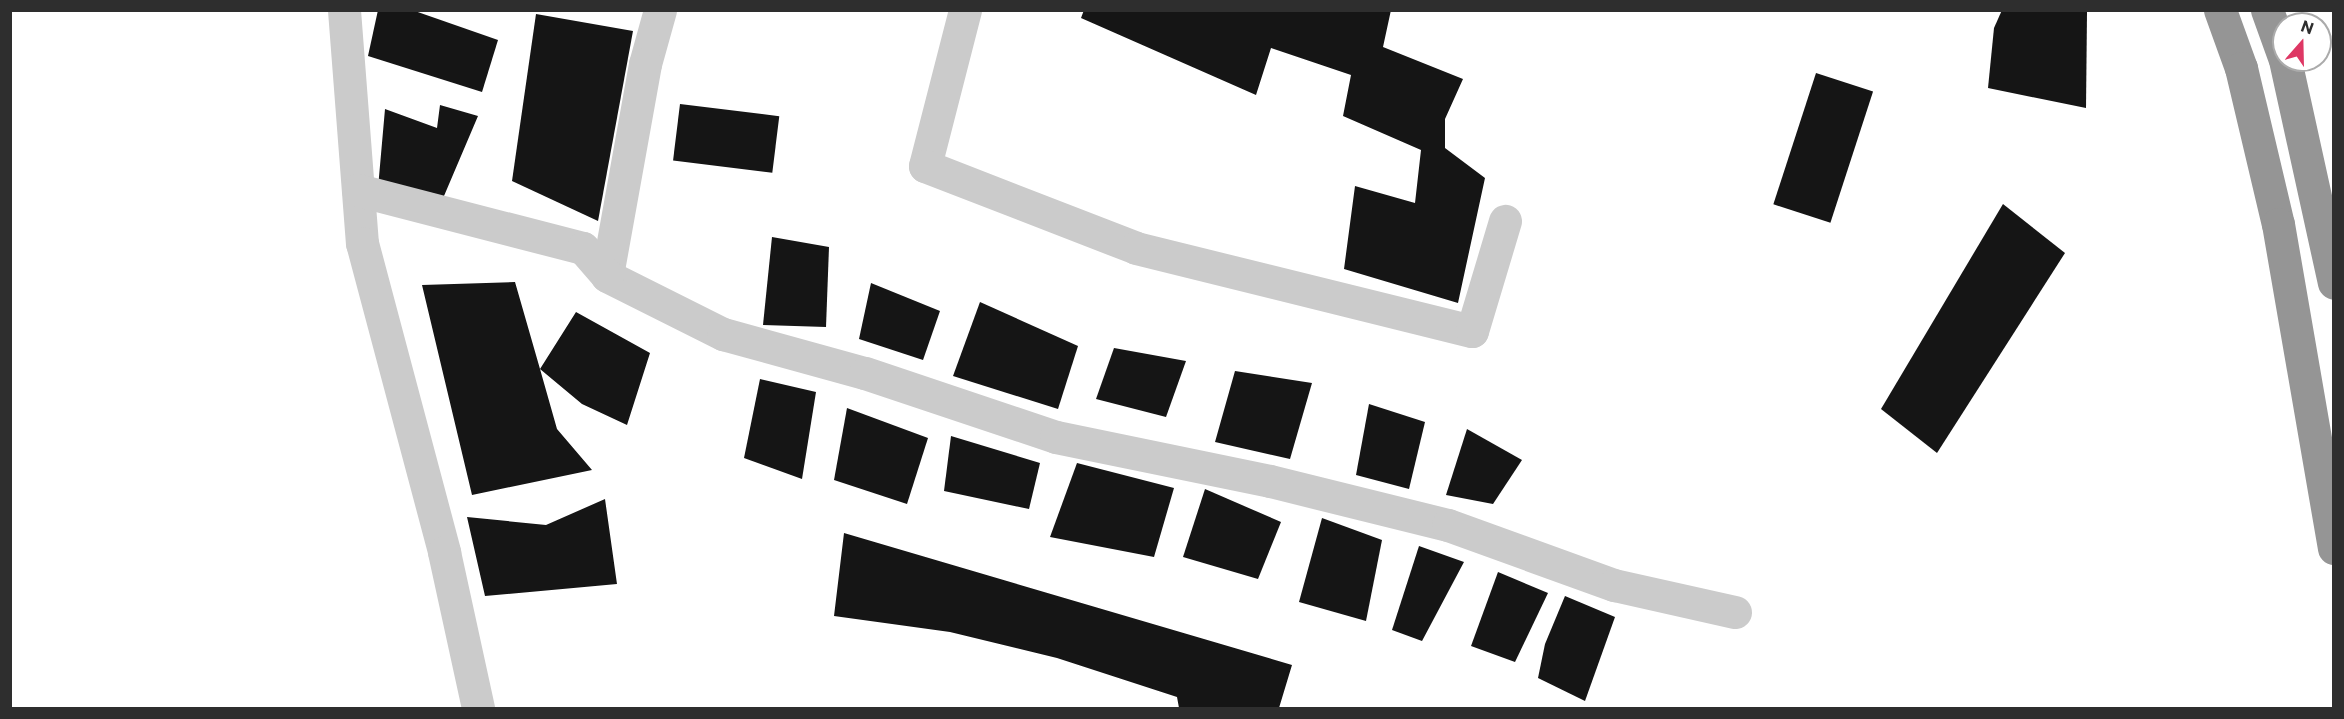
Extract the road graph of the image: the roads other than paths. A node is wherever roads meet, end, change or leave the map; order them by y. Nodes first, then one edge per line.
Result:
1 (344, 10) edge
2 (660, 10) edge
3 (965, 10) edge
4 (2220, 10) edge
5 (2267, 10) edge
6 (2272, 24) edge
7 (2287, 72) edge
8 (358, 190) junction
9 (1504, 221) dead end
10 (607, 276) junction
11 (2334, 283) edge
12 (2329, 487) edge
13 (2334, 548) edge
14 (1735, 612) dead end
15 (478, 708) edge

1 - 8 street
2 - 10 street
3 - 9 street
4 - 12 highway
5 - 6 highway
7 - 11 highway
8 - 10 street
8 - 15 street
10 - 14 street
12 - 13 highway

